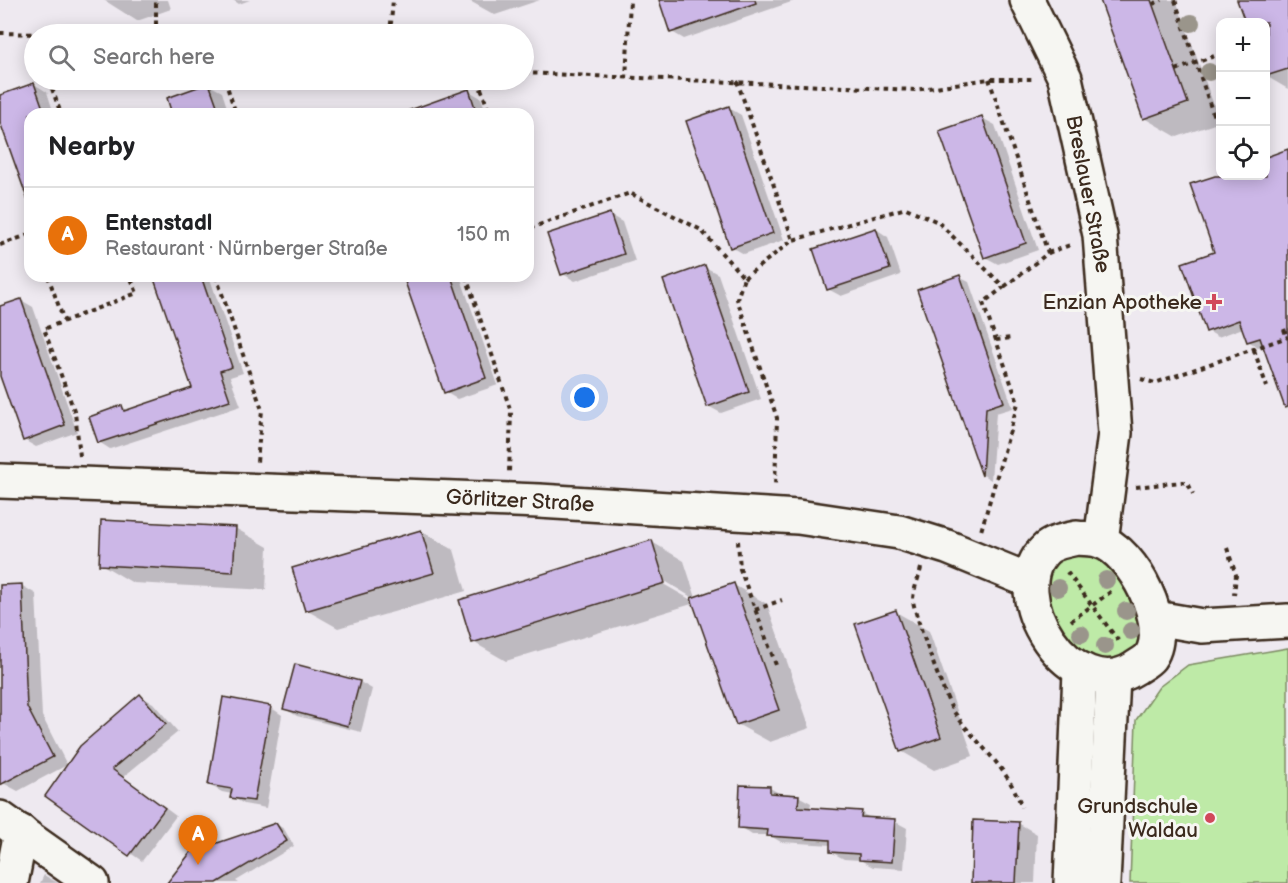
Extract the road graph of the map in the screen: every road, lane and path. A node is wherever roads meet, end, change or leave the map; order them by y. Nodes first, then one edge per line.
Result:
1 (156, 0) edge
2 (393, 0) edge
3 (630, 0) edge
4 (1027, 0) edge
5 (1162, 0) edge
6 (1175, 0) edge
7 (1153, 4) dead end
8 (156, 24) edge
9 (391, 24) edge
10 (0, 33) edge
11 (24, 34) edge
12 (1216, 56) edge
13 (1195, 62) junction
14 (1176, 70) dead end
15 (534, 74) edge
16 (1065, 78) junction
17 (626, 79) junction
18 (989, 79) junction
19 (737, 81) junction
20 (53, 90) edge
21 (228, 90) edge
22 (482, 90) edge
23 (59, 108) edge
24 (234, 108) edge
25 (488, 108) edge
26 (1214, 117) dead end
27 (534, 225) edge
28 (24, 236) edge
29 (793, 240) junction
30 (0, 244) edge
31 (744, 278) junction
32 (50, 282) edge
33 (132, 282) edge
34 (218, 282) edge
35 (468, 282) edge
36 (1004, 287) junction
37 (64, 321) junction
38 (1284, 329) dead end
39 (1287, 337) edge
40 (1011, 338) dead end
41 (996, 340) junction
42 (1254, 350) junction
43 (1112, 370) junction
44 (1267, 387) dead end
45 (0, 481) edge
46 (84, 483) junction
47 (1108, 486) junction
48 (255, 490) junction
49 (1193, 494) dead end
50 (508, 500) junction
51 (736, 514) junction
52 (774, 516) junction
53 (928, 541) junction
54 (1101, 541) junction
55 (1048, 548) junction
56 (1227, 548) dead end
57 (973, 558) junction
58 (1134, 575) junction
59 (1030, 581) junction
60 (782, 600) dead end
61 (1092, 606) junction
62 (756, 610) junction
63 (1156, 618) junction
64 (1288, 621) edge
65 (1231, 626) junction
66 (1048, 637) junction
67 (776, 665) dead end
68 (1125, 671) junction
69 (1080, 672) junction
70 (1022, 807) dead end
71 (11, 825) edge
72 (11, 883) edge
73 (93, 883) edge
74 (1071, 883) edge
75 (1103, 883) edge

1 - 8 path
2 - 9 path
3 - 17 path
4 - 16 street, Breslauer Straße
5 - 7 path
6 - 13 path
10 - 11 path
12 - 13 path
13 - 14 path
13 - 26 path
15 - 17 path
16 - 18 path
16 - 43 street, Breslauer Straße
17 - 19 path
18 - 19 path
18 - 36 path
19 - 29 path
20 - 23 path
21 - 24 path
22 - 25 path
27 - 31 path
28 - 30 path
29 - 31 path
29 - 36 path
31 - 52 path
32 - 37 path
33 - 37 path
34 - 48 path
35 - 50 path
36 - 41 path
37 - 46 path
38 - 39 path
39 - 42 path
40 - 41 path
41 - 57 path
42 - 43 path
42 - 44 path
43 - 47 street, Breslauer Straße
45 - 46 street, Görlitzer Straße
46 - 48 street, Görlitzer Straße
47 - 49 path
47 - 54 street, Breslauer Straße
48 - 50 street, Görlitzer Straße
50 - 51 street, Görlitzer Straße
51 - 52 street, Görlitzer Straße
51 - 62 path
52 - 53 street, Görlitzer Straße
53 - 57 street, Görlitzer Straße
53 - 70 path
54 - 55 street
54 - 58 street
55 - 59 street
55 - 61 path
56 - 65 path
57 - 59 street, Görlitzer Straße
58 - 61 path
58 - 63 street
59 - 66 street
60 - 62 path
61 - 66 path
61 - 68 path
62 - 67 path
63 - 65 street
63 - 68 street
64 - 65 street
66 - 69 street
68 - 69 street
68 - 75 street
69 - 74 street
71 - 72 street
71 - 73 street

